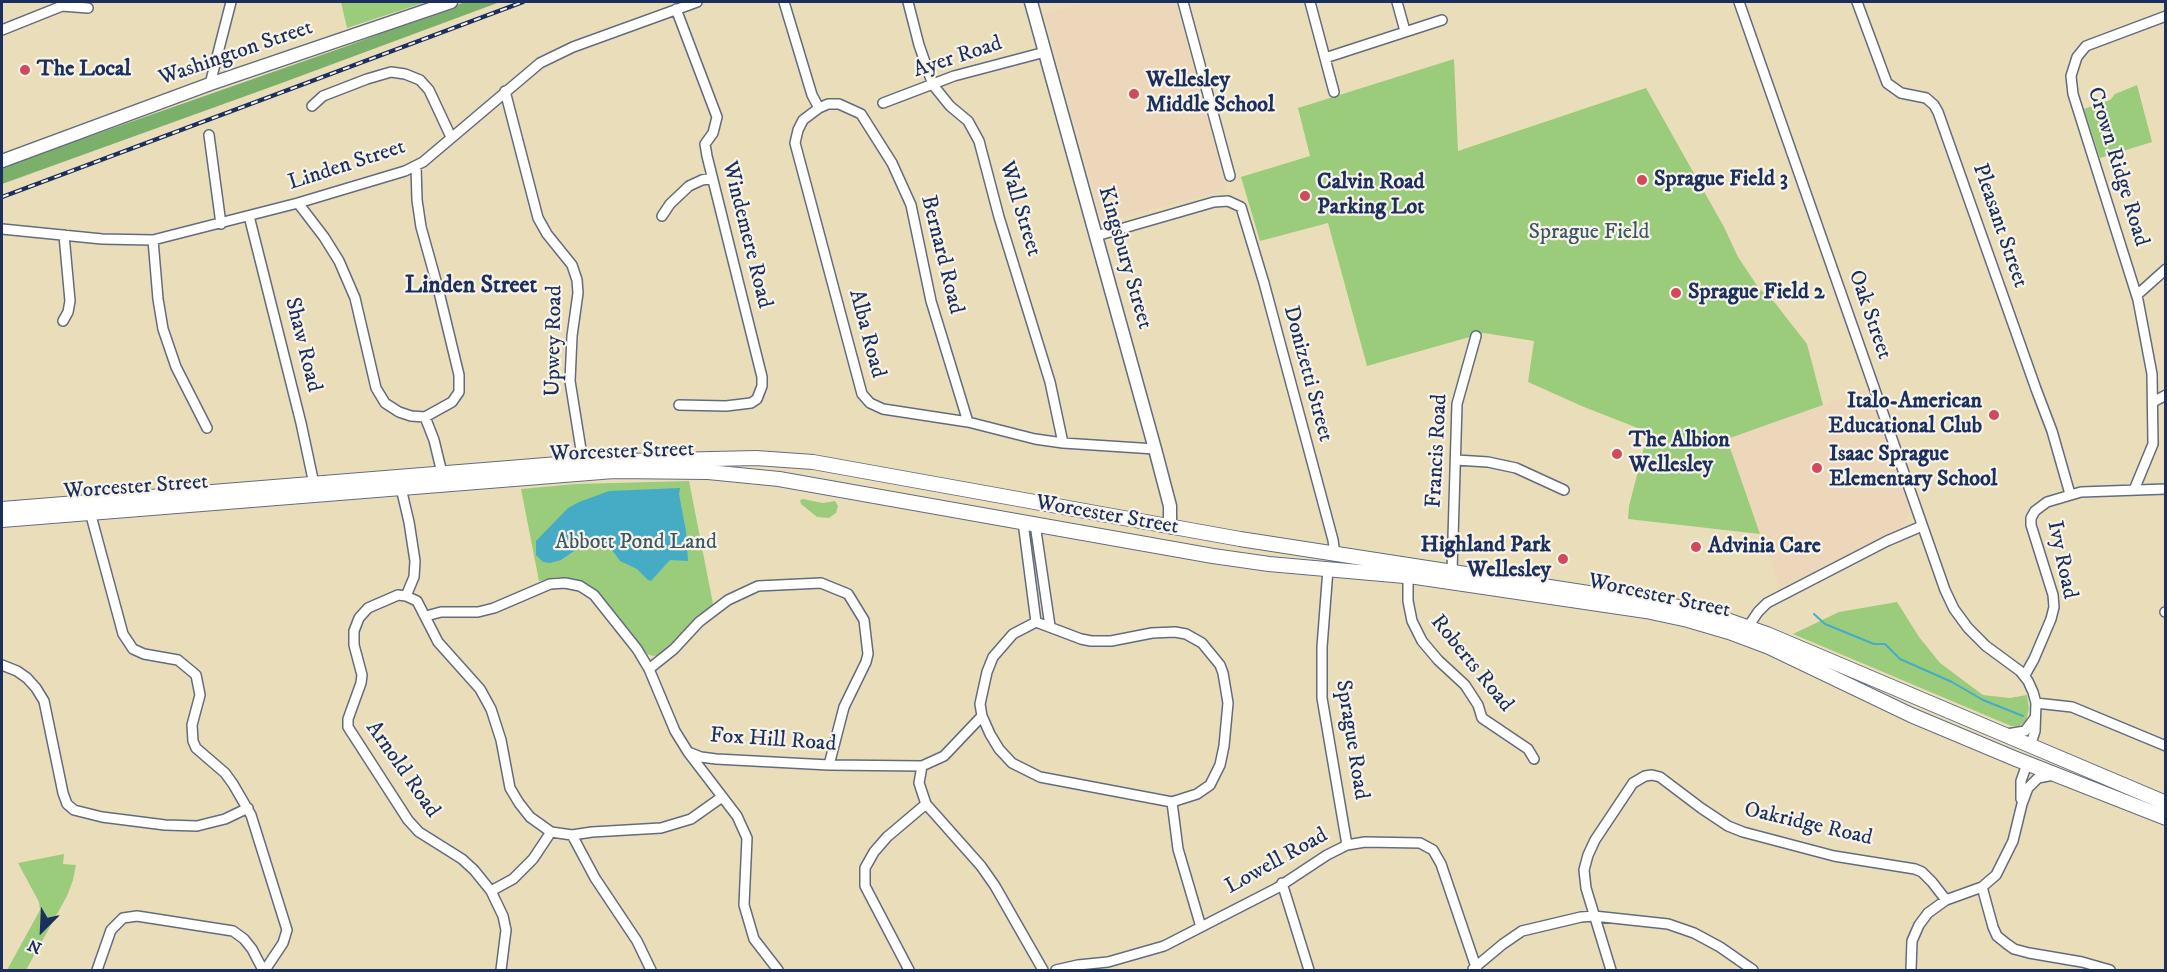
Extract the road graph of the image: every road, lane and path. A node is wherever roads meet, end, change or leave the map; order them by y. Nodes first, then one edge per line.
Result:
1 (231, 2) edge
2 (452, 2) edge
3 (697, 2) edge
4 (784, 2) edge
5 (908, 2) edge
6 (1031, 2) edge
7 (1183, 2) edge
8 (1310, 2) edge
9 (1396, 2) edge
10 (1739, 2) edge
11 (1857, 2) edge
12 (88, 8) dead end
13 (676, 9) junction
14 (2166, 16) edge
15 (1442, 20) dead end
16 (2, 30) edge
17 (1406, 32) junction
18 (1045, 52) junction
19 (1325, 58) junction
20 (210, 84) junction
21 (933, 85) junction
22 (506, 91) junction
23 (1334, 92) dead end
24 (883, 103) dead end
25 (312, 106) dead end
26 (819, 108) junction
27 (209, 135) dead end
28 (451, 137) junction
29 (2, 160) edge
30 (416, 166) junction
31 (1230, 176) dead end
32 (712, 178) junction
33 (298, 203) junction
34 (249, 216) junction
35 (662, 216) dead end
36 (221, 224) junction
37 (2, 229) edge
38 (64, 235) junction
39 (1096, 236) junction
40 (153, 240) junction
41 (2166, 269) edge
42 (2137, 295) junction
43 (63, 321) dead end
44 (1476, 336) dead end
45 (2166, 395) edge
46 (2153, 402) junction
47 (679, 405) dead end
48 (425, 417) junction
49 (968, 422) junction
50 (207, 428) dead end
51 (1063, 443) junction
52 (1155, 449) junction
53 (1456, 460) junction
54 (583, 462) junction
55 (442, 473) junction
56 (314, 484) junction
57 (401, 488) junction
58 (2166, 489) edge
59 (970, 490) junction
60 (1564, 490) dead end
61 (2134, 490) junction
62 (2070, 495) junction
63 (2, 509) edge
64 (961, 511) junction
65 (90, 512) junction
66 (2, 520) edge
67 (1029, 523) junction
68 (1922, 526) junction
69 (1170, 527) junction
70 (1293, 548) junction
71 (1335, 554) junction
72 (1289, 566) junction
73 (1328, 569) junction
74 (1452, 571) junction
75 (1408, 576) junction
76 (406, 596) junction
77 (426, 616) junction
78 (1036, 621) junction
79 (1050, 626) junction
80 (1748, 627) junction
81 (2, 665) edge
82 (649, 669) junction
83 (2025, 675) junction
84 (2036, 703) junction
85 (982, 716) junction
86 (2035, 716) junction
87 (2000, 734) junction
88 (2030, 746) junction
89 (2166, 746) edge
90 (1990, 749) junction
91 (688, 752) junction
92 (725, 759) junction
93 (1534, 759) dead end
94 (2070, 763) junction
95 (2027, 764) junction
96 (829, 765) junction
97 (922, 766) junction
98 (2056, 775) junction
99 (710, 781) junction
100 (722, 797) junction
101 (1172, 802) junction
102 (2166, 803) edge
103 (926, 804) junction
104 (2022, 804) junction
105 (248, 808) junction
106 (2166, 818) edge
107 (550, 832) junction
108 (572, 835) junction
109 (1347, 845) junction
110 (1282, 883) junction
111 (1982, 887) junction
112 (491, 891) junction
113 (1946, 900) junction
114 (1594, 916) junction
115 (1202, 927) junction
116 (1475, 969) edge
117 (97, 970) edge
118 (264, 970) edge
119 (501, 970) edge
120 (651, 970) edge
121 (778, 970) edge
122 (909, 970) edge
123 (1042, 970) edge
124 (1056, 970) edge
125 (1309, 970) edge
126 (1611, 970) edge
127 (1753, 970) edge
128 (1911, 970) edge
129 (2110, 970) edge

1 - 20 street
2 - 20 main road, Washington Street
3 - 13 street, Linden Street
4 - 26 street
5 - 21 street, Wall Street
6 - 18 main road, Kingsbury Street
7 - 31 street
8 - 19 street
9 - 17 street
10 - 68 street, Oak Street
11 - 62 street, Pleasant Street
12 - 16 street
13 - 22 street, Linden Street
13 - 32 street, Windemere Road
14 - 42 street, Crown Ridge Road
15 - 17 street
17 - 19 street
18 - 21 street, Ayer Road
18 - 39 main road, Kingsbury Street
19 - 23 street
20 - 29 main road, Washington Street
21 - 24 street, Ayer Road
21 - 51 street, Wall Street
22 - 28 street, Linden Street
22 - 54 street, Upwey Road
25 - 28 street
26 - 49 street, Bernard Road
26 - 49 street, Alba Road
27 - 36 street
28 - 30 street, Linden Street
30 - 33 street, Linden Street
30 - 48 street
32 - 35 street
32 - 47 street, Windemere Road
33 - 34 street, Linden Street
33 - 48 street
34 - 36 street, Linden Street
34 - 56 street, Shaw Road
36 - 40 street, Linden Street
37 - 38 street, Linden Street
38 - 40 street, Linden Street
38 - 43 street
39 - 52 main road, Kingsbury Street
39 - 71 street, Donizetti Street
40 - 50 street
41 - 42 street
42 - 46 street, Crown Ridge Road
44 - 53 street, Francis Road
45 - 46 street
46 - 61 street, Crown Ridge Road
48 - 55 street
49 - 51 street, Alba Road
51 - 52 street, Alba Road
52 - 69 main road, Kingsbury Street
53 - 60 street
53 - 74 street, Francis Road
54 - 55 highway, Worcester Street
54 - 59 highway, Worcester Street
55 - 56 highway, Worcester Street
56 - 63 highway, Worcester Street
57 - 64 highway, Worcester Street
57 - 65 highway, Worcester Street
57 - 76 street
58 - 61 street, Ivy Road
59 - 64 highway
59 - 69 highway, Worcester Street
61 - 62 street, Ivy Road
62 - 83 street, Ivy Road
64 - 67 highway, Worcester Street
65 - 66 highway, Worcester Street
65 - 105 street
67 - 72 highway, Worcester Street
67 - 78 street
67 - 79 street
68 - 80 street
68 - 83 street, Oak Street
69 - 70 highway, Worcester Street
70 - 71 highway, Worcester Street
70 - 72 highway
71 - 74 highway, Worcester Street
72 - 73 highway, Worcester Street
73 - 75 highway, Worcester Street
73 - 109 street, Sprague Road
74 - 80 highway, Worcester Street
75 - 90 highway, Worcester Street
75 - 93 street, Roberts Road
76 - 77 street
76 - 112 street, Arnold Road
77 - 82 street, Fox Hill Road
77 - 107 street
78 - 79 street
78 - 85 street
79 - 101 street
80 - 87 highway, Worcester Street
81 - 105 street
82 - 91 street, Fox Hill Road
82 - 96 street
83 - 84 street
84 - 86 street
84 - 89 street
85 - 97 street, Fox Hill Road
85 - 101 street
86 - 87 street
86 - 88 street
87 - 88 highway, Worcester Street
88 - 90 highway
88 - 94 highway, Worcester Street
90 - 95 highway, Worcester Street
91 - 92 street, Fox Hill Road
91 - 99 street
92 - 96 street, Fox Hill Road
92 - 99 street
94 - 95 highway
94 - 102 highway, Worcester Street
95 - 98 highway, Worcester Street
95 - 104 street
96 - 97 street, Fox Hill Road
97 - 103 street
98 - 104 street
98 - 106 highway, Worcester Street
99 - 100 street
100 - 108 street
100 - 121 street
101 - 115 street
103 - 122 street
103 - 123 street
104 - 111 street
105 - 118 street
107 - 108 street
107 - 112 street
108 - 120 street
109 - 110 street, Lowell Road
109 - 116 street, Lowell Road
110 - 115 street, Lowell Road
110 - 125 street
111 - 113 street
111 - 129 street
112 - 119 street, Arnold Road
113 - 114 street, Oakridge Road
113 - 128 street
114 - 116 street
114 - 126 street
114 - 127 street
115 - 124 street, Lowell Road
117 - 118 street

